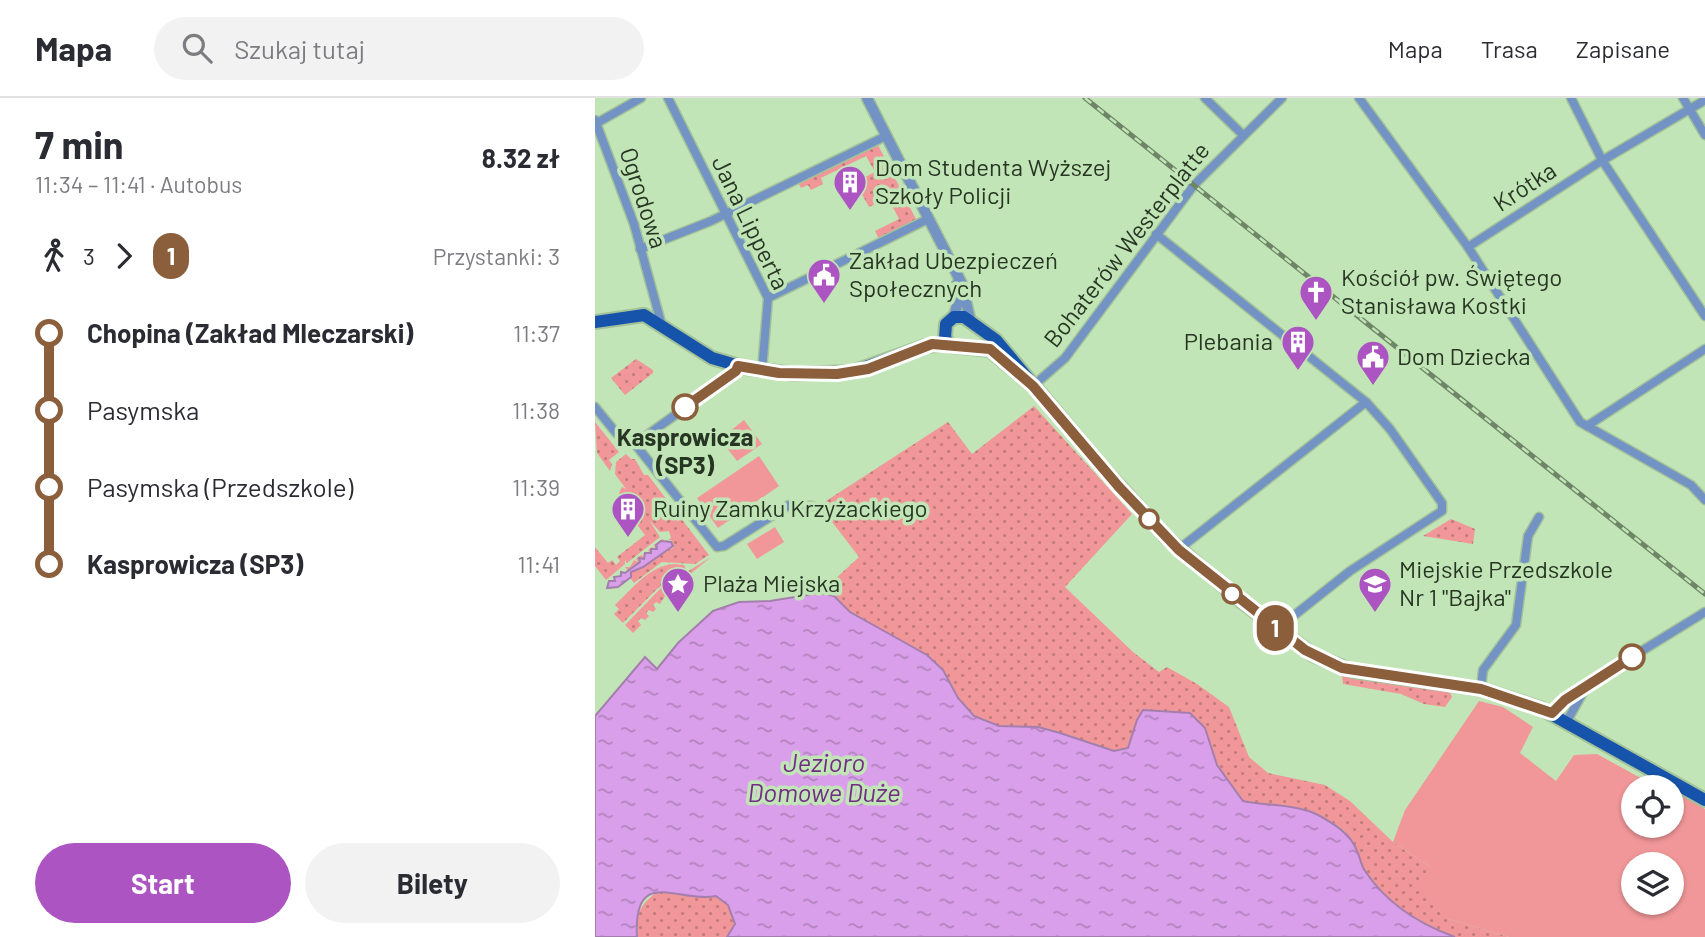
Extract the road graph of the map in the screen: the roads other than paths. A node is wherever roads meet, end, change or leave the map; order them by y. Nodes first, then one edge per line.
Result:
1 (641, 98) edge
2 (668, 98) edge
3 (867, 98) edge
4 (1205, 98) edge
5 (1282, 98) edge
6 (1359, 98) edge
7 (1571, 98) edge
8 (1683, 98) edge
9 (1705, 100) edge
10 (1689, 109) junction
11 (596, 122) edge
12 (1242, 134) junction
13 (1705, 135) edge
14 (886, 136) junction
15 (1602, 160) junction
16 (724, 215) junction
17 (928, 219) junction
18 (1156, 233) junction
19 (1468, 247) junction
20 (640, 249) junction
21 (950, 264) junction
22 (650, 289) junction
23 (768, 298) junction
24 (643, 315) junction
25 (1705, 316) edge
26 (954, 317) junction
27 (595, 321) edge
28 (973, 323) junction
29 (944, 328) junction
30 (595, 329) edge
31 (663, 329) junction
32 (948, 344) junction
33 (969, 347) junction
34 (1705, 349) edge
35 (885, 361) junction
36 (738, 366) junction
37 (762, 371) junction
38 (1033, 386) junction
39 (1366, 401) junction
40 (595, 407) edge
41 (1587, 426) junction
42 (631, 439) junction
43 (1705, 500) edge
44 (813, 506) dead end
45 (1539, 517) dead end
46 (1179, 550) junction
47 (1705, 612) edge
48 (1277, 629) junction
49 (1588, 684) junction
50 (1481, 689) junction
51 (1552, 713) junction
52 (1567, 721) junction
53 (1705, 800) edge

1 - 11 street
2 - 16 street, Jana Lipperta
3 - 14 street
4 - 12 street
5 - 12 street, Bohaterów Westerplatte
6 - 19 street
7 - 15 street
8 - 10 street
9 - 10 street, Krótka
10 - 13 street
10 - 15 street, Krótka
11 - 20 street, Ogrodowa
12 - 18 street, Bohaterów Westerplatte
14 - 16 street
14 - 17 street
15 - 19 street, Krótka
15 - 25 street
16 - 20 street
16 - 23 street, Jana Lipperta
17 - 21 street
17 - 23 street
18 - 38 street, Bohaterów Westerplatte
18 - 39 street
19 - 41 street
20 - 22 street, Ogrodowa
21 - 26 street
21 - 28 street
22 - 24 street, Ogrodowa
22 - 31 street, Ogrodowa
23 - 37 street, Jana Lipperta
24 - 27 main road
24 - 31 main road
26 - 28 main road
26 - 29 main road
28 - 33 main road
28 - 38 main road
29 - 32 main road
29 - 35 main road
30 - 31 main road
31 - 36 main road
32 - 33 main road
32 - 35 main road
33 - 38 main road
34 - 41 street
35 - 37 main road
36 - 37 main road
36 - 42 street
38 - 46 main road
39 - 46 street
39 - 48 street
40 - 42 street
41 - 43 street
42 - 44 street
45 - 50 street
46 - 48 main road
47 - 49 street
48 - 50 main road
49 - 51 street
49 - 52 street
50 - 51 main road
51 - 52 main road
52 - 53 main road

